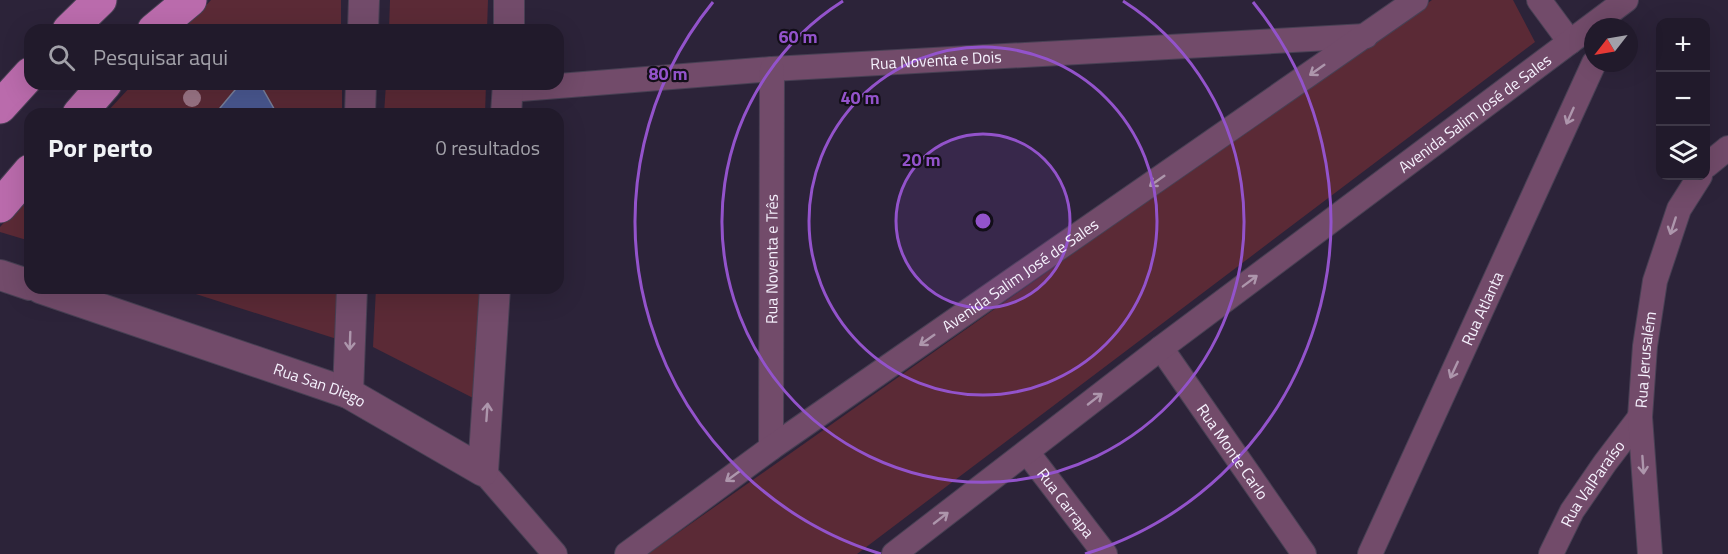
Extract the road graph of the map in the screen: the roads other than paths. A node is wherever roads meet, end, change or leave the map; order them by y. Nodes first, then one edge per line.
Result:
1 (100, 0) edge
2 (190, 0) edge
3 (364, 0) edge
4 (509, 0) edge
5 (1416, 0) edge
6 (1539, 0) edge
7 (1624, 2) edge
8 (1616, 18) edge
9 (75, 24) edge
10 (161, 24) edge
11 (363, 24) edge
12 (508, 24) edge
13 (1366, 36) junction
14 (1570, 42) junction
15 (772, 69) junction
16 (1590, 72) edge
17 (24, 81) edge
18 (100, 90) edge
19 (361, 90) edge
20 (507, 96) edge
21 (0, 107) edge
22 (84, 108) edge
23 (360, 108) edge
24 (1728, 148) edge
25 (1710, 163) edge
26 (24, 178) edge
27 (1697, 180) edge
28 (0, 206) edge
29 (0, 274) edge
30 (24, 283) edge
31 (58, 294) edge
32 (352, 294) edge
33 (495, 294) edge
34 (1161, 348) junction
35 (348, 393) junction
36 (1640, 417) junction
37 (771, 448) junction
38 (1027, 452) junction
39 (483, 471) junction
40 (555, 554) edge
41 (627, 554) edge
42 (894, 554) edge
43 (1105, 554) edge
44 (1304, 554) edge
45 (1370, 554) edge
46 (1551, 554) edge
47 (1650, 554) edge

1 - 9 main road
2 - 10 main road
3 - 11 street
4 - 12 street
5 - 13 street, Avenida Salim José de Sales
6 - 14 street
7 - 8 street
7 - 14 street, Avenida Salim José de Sales
13 - 15 street, Rua Noventa e Dois
13 -> 37 street, Avenida Salim José de Sales
34 -> 14 street, Avenida Salim José de Sales
15 - 20 street, Rua Noventa e Dois
15 - 37 street, Rua Noventa e Três
16 -> 45 street, Rua Atlanta
17 - 21 main road
18 - 22 main road
19 - 23 street
24 - 25 street
26 - 28 main road
27 -> 36 street, Rua Jerusalém
29 - 30 street
31 - 35 street, Rua San Diego
32 -> 35 street
39 -> 33 street
38 -> 34 street, Avenida Salim José de Sales
34 - 44 street, Rua Monte Carlo
35 - 39 street, Rua San Diego
36 - 46 street, Rua ValParaíso
36 -> 47 street, Rua Jerusalém
37 -> 41 street, Avenida Salim José de Sales
42 -> 38 street, Avenida Salim José de Sales
38 - 43 street, Rua Carrapa
39 - 40 street, Rua San Diego

